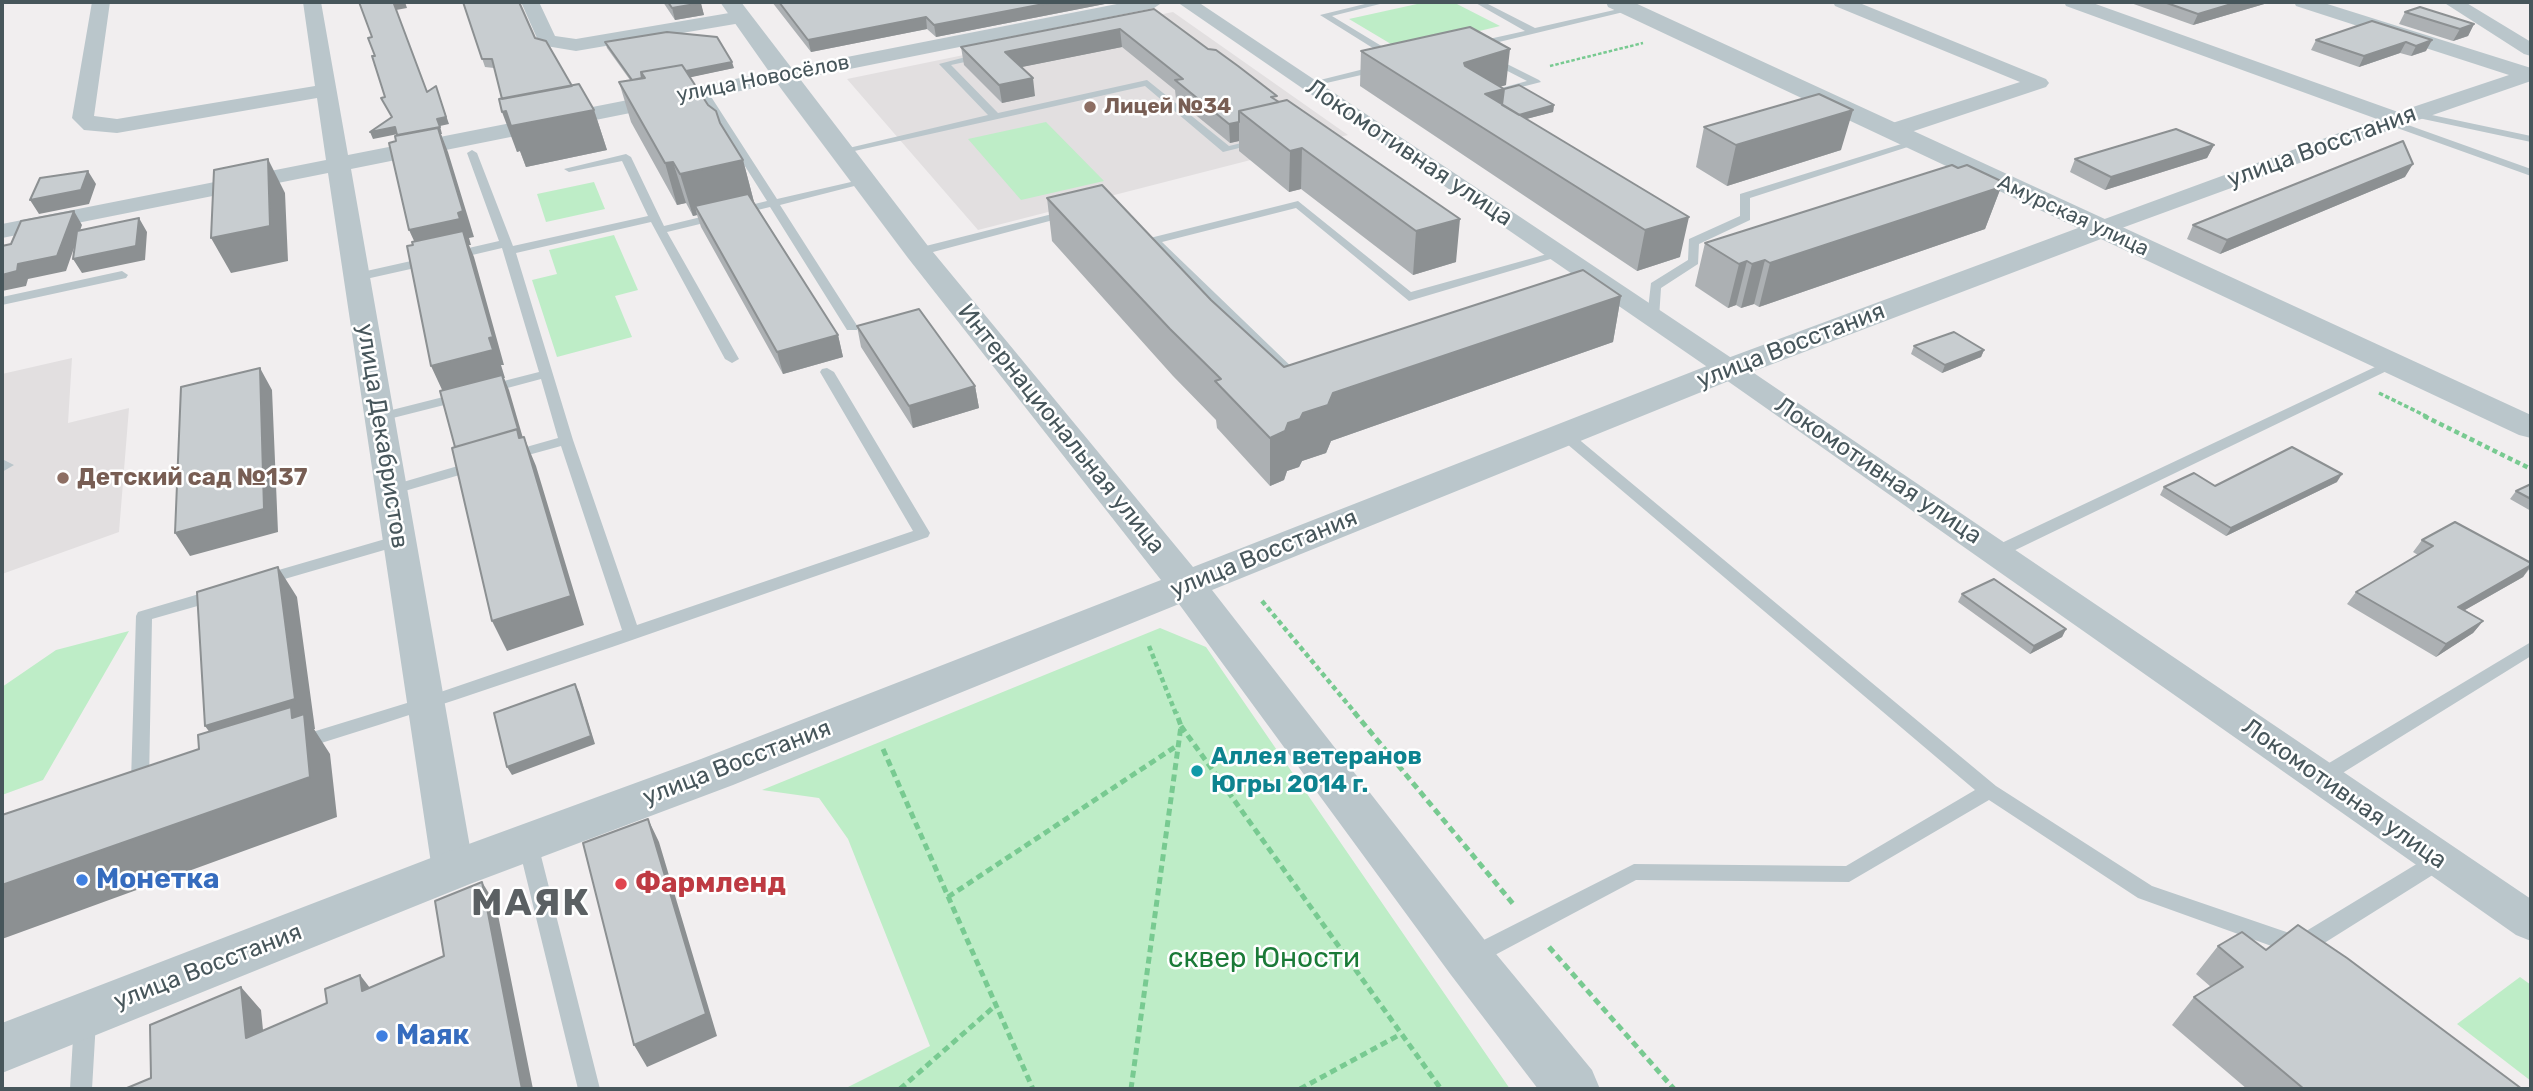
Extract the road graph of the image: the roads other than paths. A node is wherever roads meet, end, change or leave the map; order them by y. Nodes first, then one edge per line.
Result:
1 (101, 2) edge
2 (312, 2) edge
3 (530, 2) edge
4 (1154, 2) edge
5 (1186, 2) edge
6 (1384, 2) edge
7 (1478, 2) edge
8 (1842, 2) edge
9 (2073, 2) edge
10 (2302, 2) edge
11 (2452, 2) edge
12 (1624, 6) edge
13 (735, 9) edge
14 (1533, 31) junction
15 (2531, 50) edge
16 (998, 52) edge
17 (782, 75) junction
18 (2531, 75) edge
19 (1309, 85) junction
20 (326, 90) junction
21 (702, 92) junction
22 (1490, 94) edge
23 (995, 116) junction
24 (2399, 118) junction
25 (1903, 137) junction
26 (1274, 138) edge
27 (2531, 139) edge
28 (841, 151) junction
29 (472, 153) dead end
30 (338, 163) junction
31 (569, 169) dead end
32 (2531, 173) edge
33 (864, 182) junction
34 (772, 204) junction
35 (1076, 211) edge
36 (657, 224) junction
37 (2100, 229) junction
38 (2, 231) edge
39 (1682, 235) edge
40 (1693, 242) junction
41 (508, 247) junction
42 (918, 252) junction
43 (1558, 255) junction
44 (122, 275) dead end
45 (357, 277) junction
46 (2, 301) edge
47 (1653, 318) junction
48 (852, 327) dead end
49 (732, 359) dead end
50 (2392, 363) junction
51 (1729, 369) junction
52 (827, 372) dead end
53 (546, 373) junction
54 (1309, 374) edge
55 (381, 417) junction
56 (2531, 428) edge
57 (1565, 435) junction
58 (566, 440) junction
59 (391, 491) junction
60 (399, 540) junction
61 (1997, 552) junction
62 (1187, 586) junction
63 (632, 635) junction
64 (2531, 648) edge
65 (426, 704) junction
66 (282, 748) edge
67 (2321, 777) junction
68 (140, 782) edge
69 (1989, 791) junction
70 (528, 844) junction
71 (2440, 860) junction
72 (453, 870) junction
73 (2531, 922) edge
74 (2300, 946) junction
75 (1469, 958) junction
76 (2322, 963) edge
77 (85, 1015) junction
78 (2, 1048) edge
79 (81, 1089) edge
80 (589, 1089) edge
81 (1572, 1089) edge

1 - 20 street
2 - 20 street, улица Декабристов
3 - 13 street
4 - 17 street, улица Новосёлов
5 - 19 street, Локомотивная улица
6 - 19 lane
7 - 14 lane
8 - 25 street
9 - 24 street
10 - 18 street
11 - 15 street
12 - 14 lane
12 - 25 street, Амурская улица
13 - 17 street, Интернациональная улица
14 - 22 lane
16 - 23 lane
17 - 21 street, улица Новосёлов
17 - 28 street, Интернациональная улица
18 - 24 street, улица Восстания
19 - 43 street, Локомотивная улица
20 - 30 street, улица Декабристов
21 - 30 street, улица Новосёлов
21 - 34 lane
23 - 26 lane
23 - 28 lane
24 - 27 lane
24 - 32 lane
24 - 37 street, улица Восстания
25 - 37 street, Амурская улица
25 - 40 lane
28 - 33 street, Интернациональная улица
29 - 41 lane
30 - 38 street, улица Новосёлов
30 - 45 street, улица Декабристов
31 - 36 lane
33 - 34 lane
33 - 42 street, Интернациональная улица
34 - 36 lane
34 - 48 lane
35 - 42 lane
36 - 41 lane
36 - 49 lane
37 - 50 street, Амурская улица
37 - 51 street, улица Восстания
39 - 40 lane
40 - 47 lane
41 - 45 lane
41 - 53 lane
42 - 62 street, Интернациональная улица
43 - 47 street, Локомотивная улица
43 - 54 lane
44 - 46 lane
45 - 55 street, улица Декабристов
47 - 51 street, Локомотивная улица
50 - 56 street, Амурская улица
50 - 61 lane
51 - 57 street, улица Восстания
51 - 61 street, Локомотивная улица
52 - 63 lane
53 - 55 lane
53 - 58 lane
55 - 59 street, улица Декабристов
57 - 62 street, улица Восстания
57 - 69 lane
58 - 59 lane
58 - 63 lane
59 - 60 street, улица Декабристов
60 - 65 street, улица Декабристов
60 - 68 lane
61 - 67 street, Локомотивная улица
62 - 70 street, улица Восстания
62 - 75 street, Интернациональная улица
63 - 65 lane
64 - 67 lane
65 - 66 lane
65 - 72 street, улица Декабристов
67 - 71 street, Локомотивная улица
69 - 74 lane
69 - 75 lane
70 - 72 street, улица Восстания
70 - 80 lane
71 - 73 street, Локомотивная улица
71 - 74 lane
72 - 77 street, улица Восстания
74 - 76 lane
75 - 81 street, Интернациональная улица
77 - 78 street, улица Восстания
77 - 79 lane

